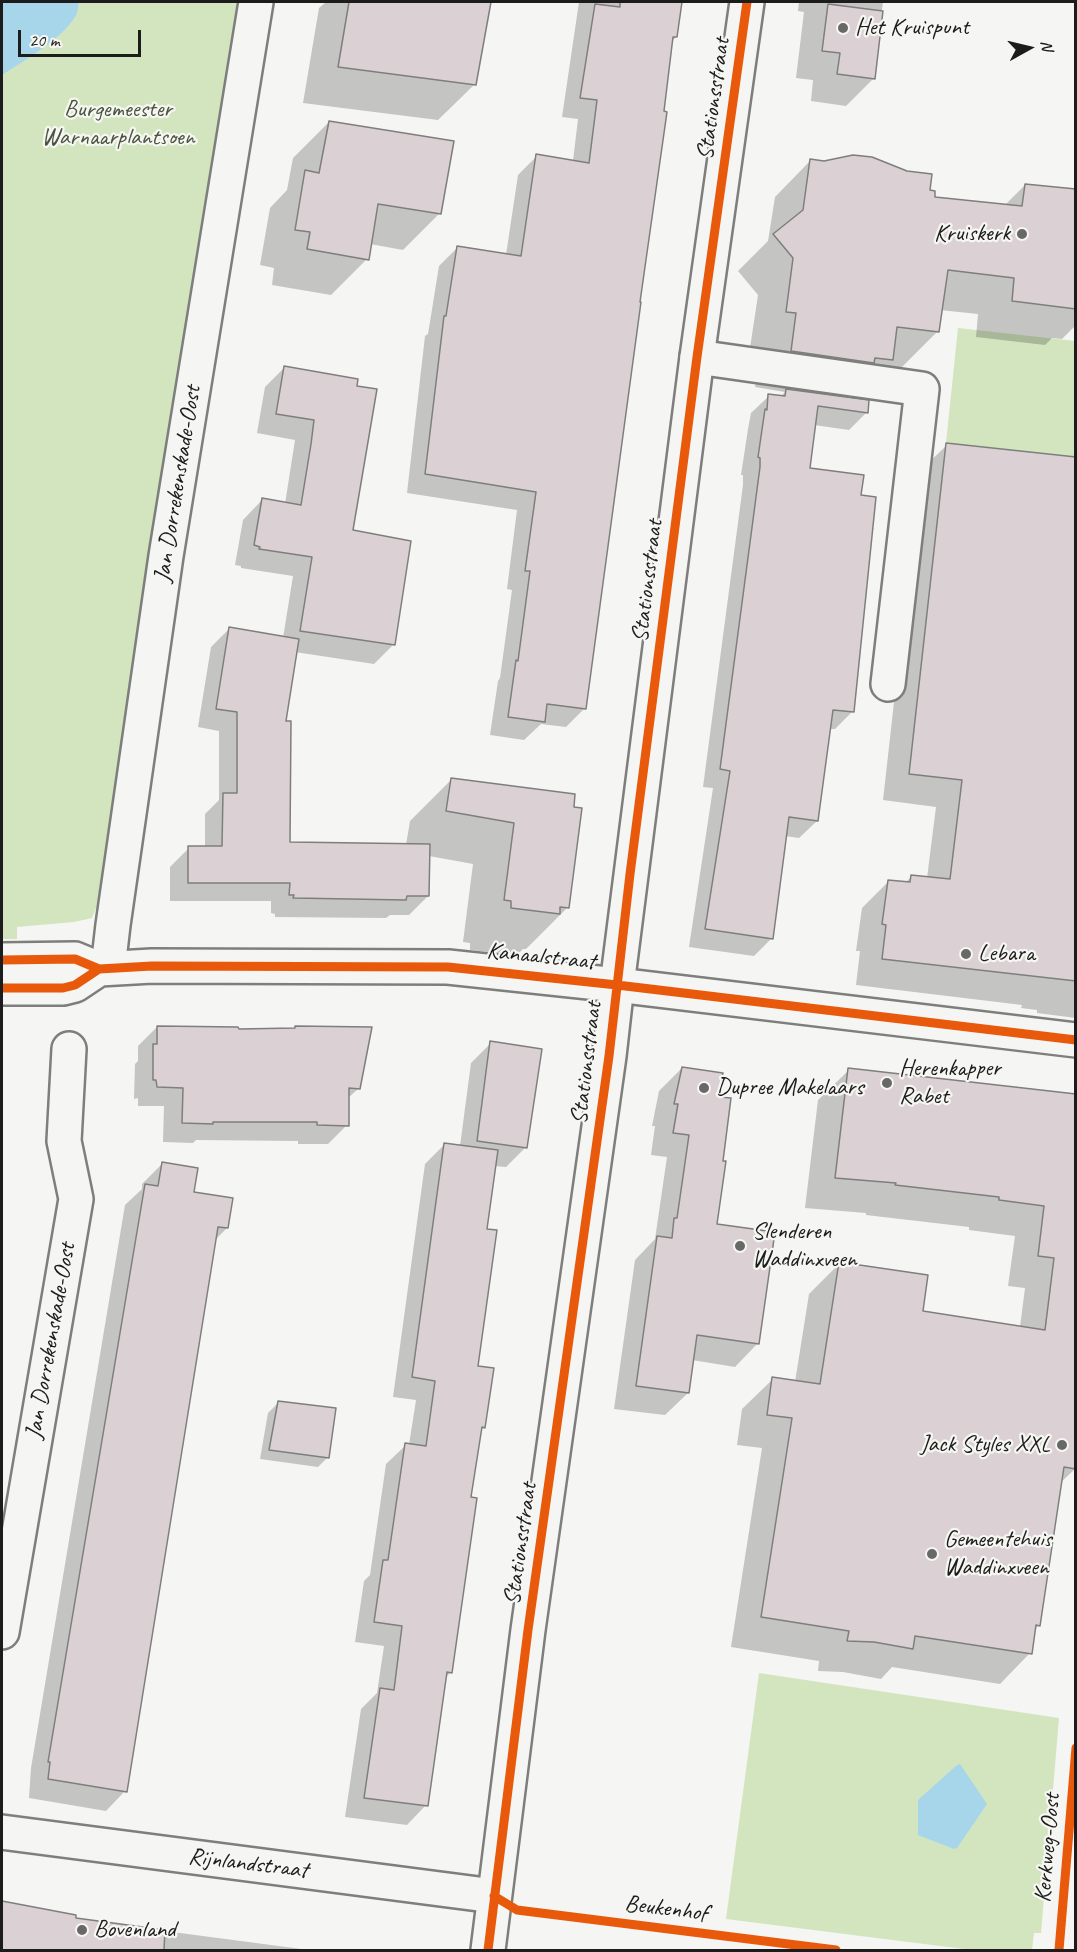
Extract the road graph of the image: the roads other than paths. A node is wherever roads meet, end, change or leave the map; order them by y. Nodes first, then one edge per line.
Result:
1 (256, 2) edge
2 (747, 2) edge
3 (697, 357) junction
4 (888, 684) dead end
5 (2, 960) edge
6 (104, 969) junction
7 (617, 985) junction
8 (2, 988) edge
9 (1076, 1040) edge
10 (69, 1048) dead end
11 (2, 1632) edge
12 (2, 1832) edge
13 (494, 1896) junction
14 (488, 1950) edge

1 - 6 street, Jan Dorrekenskade-Oost
2 - 3 street, Stationsstraat
3 - 4 street
3 - 7 street, Stationsstraat
5 - 6 street
6 - 7 street, Kanaalstraat
6 - 8 street
7 - 9 street, Kanaalstraat
7 - 13 street, Stationsstraat
10 - 11 street, Jan Dorrekenskade-Oost
12 - 13 street, Rijnlandstraat
13 - 14 street, Stationsstraat

